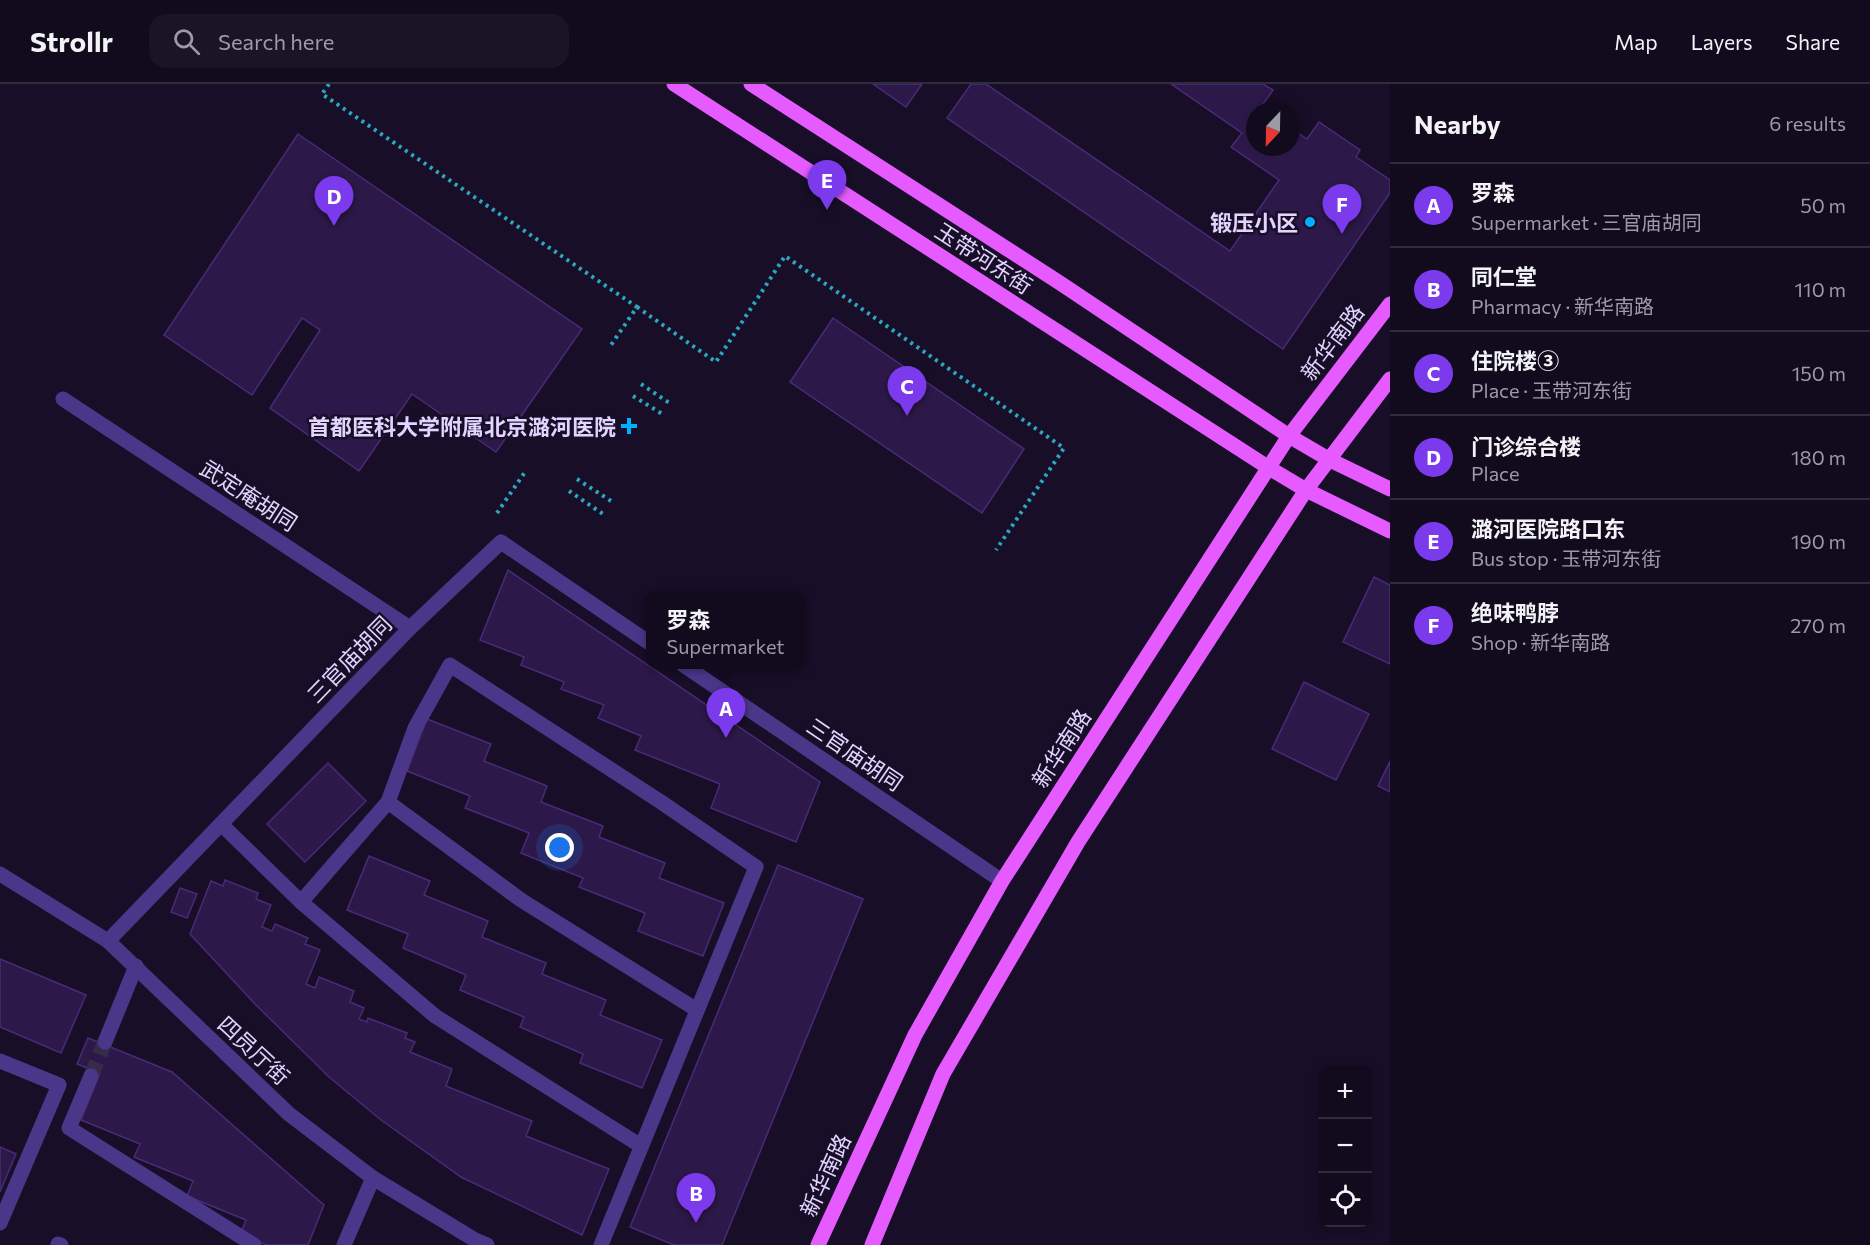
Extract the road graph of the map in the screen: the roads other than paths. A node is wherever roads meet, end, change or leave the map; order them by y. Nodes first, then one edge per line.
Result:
1 (674, 84) edge
2 (751, 84) edge
3 (1390, 304) edge
4 (1390, 379) edge
5 (63, 399) dead end
6 (1289, 436) junction
7 (1330, 460) junction
8 (1269, 468) junction
9 (1390, 489) edge
10 (1306, 490) junction
11 (1390, 531) edge
12 (410, 628) junction
13 (646, 641) edge
14 (689, 669) edge
15 (388, 802) junction
16 (221, 824) junction
17 (0, 874) edge
18 (1002, 881) junction
19 (301, 902) junction
20 (108, 941) junction
21 (136, 966) junction
22 (697, 1010) junction
23 (105, 1042) tunnel mouth
24 (0, 1061) edge
25 (90, 1076) tunnel mouth
26 (641, 1146) junction
27 (373, 1178) junction
28 (0, 1224) edge
29 (254, 1245) edge
30 (344, 1245) edge
31 (487, 1245) edge
32 (601, 1245) edge
33 (818, 1245) edge
34 (872, 1245) edge

1 - 8 main road, 玉带河东街
2 - 6 main road, 玉带河东街
3 - 6 main road, 新华南路
4 - 7 main road
5 - 12 street, 武定庵胡同
6 - 7 main road, 玉带河东街
6 - 8 main road, 新华南路
7 - 9 main road, 玉带河东街
7 - 10 main road
8 - 10 main road, 玉带河东街
8 - 18 main road, 新华南路
10 - 11 main road, 玉带河东街
10 - 34 main road
12 - 13 street, 三官庙胡同
12 - 16 street, 三官庙胡同
14 - 18 street, 三官庙胡同
15 - 19 street
15 - 22 street
15 - 22 street
16 - 19 street
16 - 20 street, 三官庙胡同
17 - 20 street, 四员厅街
18 - 33 main road, 新华南路
19 - 26 street
20 - 21 street, 四员厅街
21 - 23 street
21 - 27 street, 四员厅街
22 - 26 street
24 - 28 street
25 - 29 street
26 - 32 street
27 - 30 street
27 - 31 street, 四员厅街

